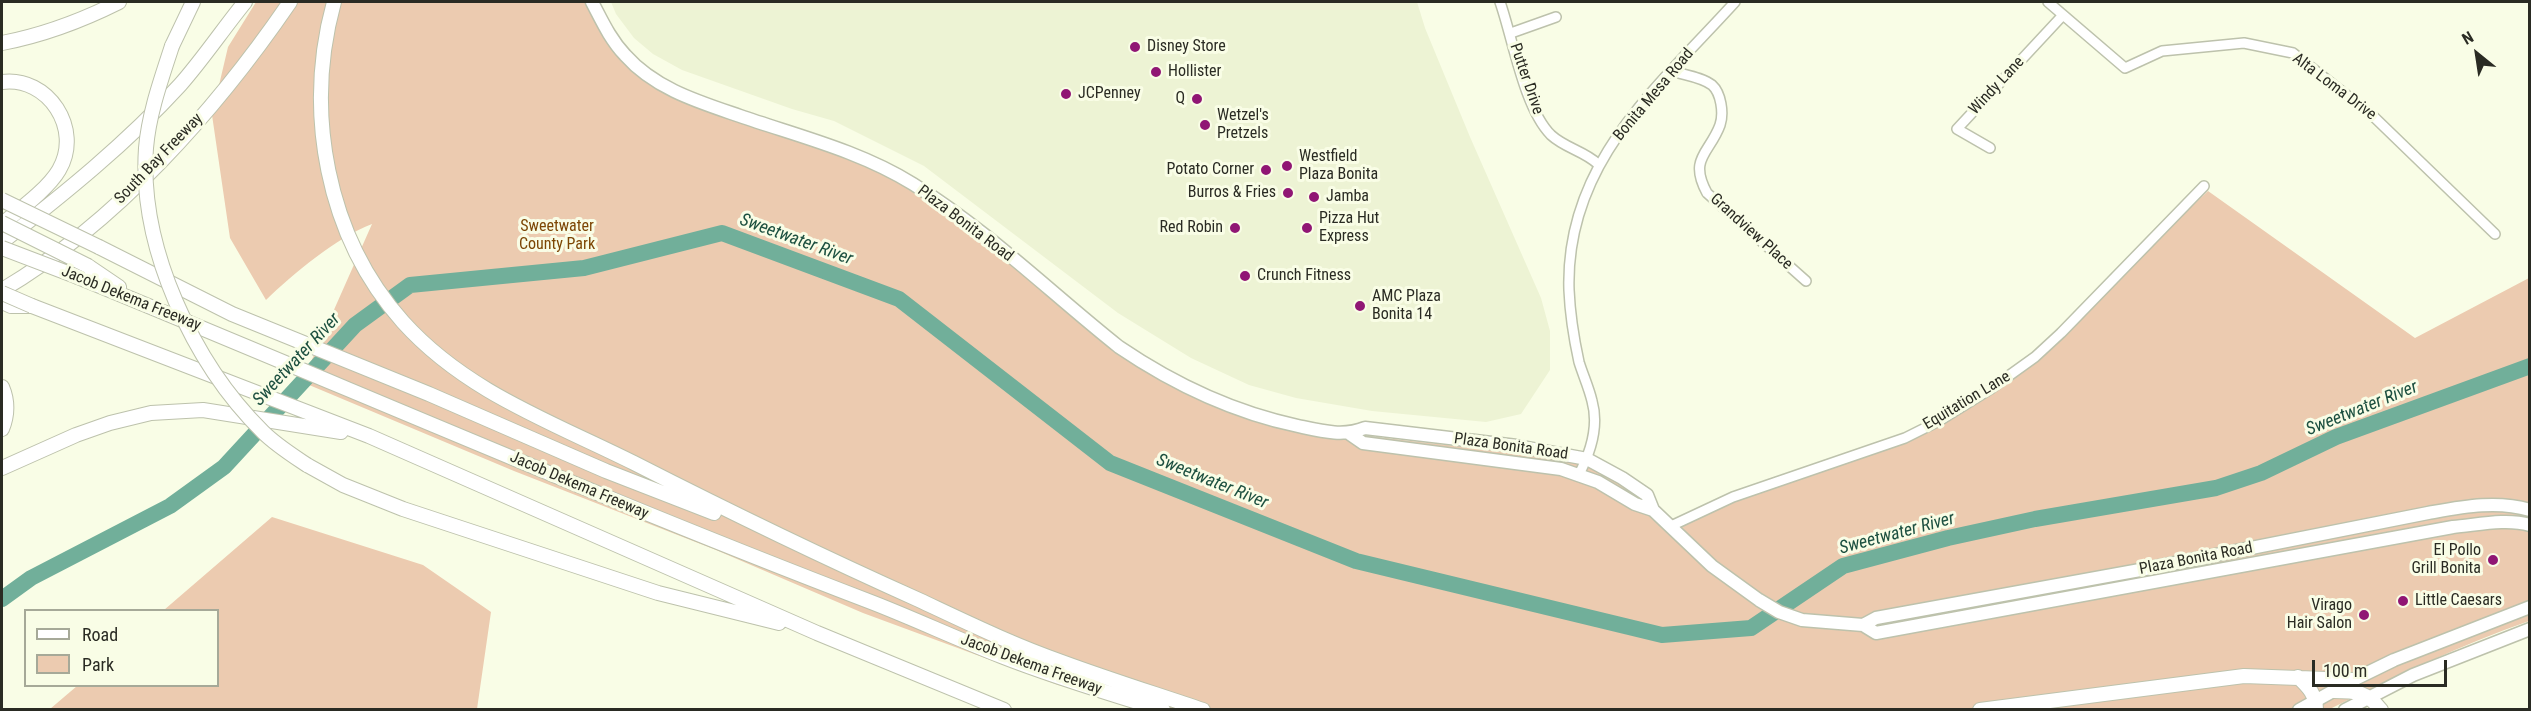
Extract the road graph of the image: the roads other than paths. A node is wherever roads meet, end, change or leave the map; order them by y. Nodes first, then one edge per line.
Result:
1 (119, 2) edge
2 (193, 2) edge
3 (245, 2) edge
4 (290, 2) edge
5 (334, 2) edge
6 (592, 2) edge
7 (1500, 2) edge
8 (1734, 2) edge
9 (2048, 2) edge
10 (2063, 15) junction
11 (1556, 17) dead end
12 (1510, 33) junction
13 (2, 42) edge
14 (1672, 71) junction
15 (2, 82) edge
16 (1990, 148) dead end
17 (1598, 164) junction
18 (2204, 186) dead end
19 (2, 200) edge
20 (2, 224) edge
21 (2495, 234) dead end
22 (2, 242) edge
23 (67, 244) junction
24 (2, 248) edge
25 (1806, 281) dead end
26 (2, 292) edge
27 (2, 301) edge
28 (146, 304) junction
29 (32, 306) junction
30 (2, 387) edge
31 (2, 429) edge
32 (1350, 434) junction
33 (369, 436) junction
34 (1587, 459) junction
35 (2, 468) edge
36 (1578, 476) junction
37 (1653, 510) junction
38 (2529, 510) edge
39 (2529, 525) edge
40 (1671, 526) junction
41 (781, 538) junction
42 (2529, 606) edge
43 (1863, 625) junction
44 (2529, 628) edge
45 (817, 633) junction
46 (2298, 677) junction
47 (2353, 680) junction
48 (2334, 691) junction
49 (2370, 696) junction
50 (2316, 705) edge
51 (1004, 710) edge
52 (1163, 710) edge
53 (1203, 710) edge
54 (1980, 710) edge
55 (2299, 710) edge
56 (2345, 710) edge
57 (2381, 710) edge

1 - 13 highway
2 - 45 highway, bridge
3 - 22 highway
4 - 23 highway, South Bay Freeway
5 - 41 highway
6 - 32 main road, Plaza Bonita Road
7 - 12 street, Putter Drive
8 - 14 street, Bonita Mesa Road
9 - 10 street, Alta Loma Drive
10 - 16 street, Windy Lane
10 - 21 street, Alta Loma Drive
11 - 12 street
12 - 17 street, Putter Drive
14 - 17 street, Bonita Mesa Road
14 - 25 street, Grandview Place
15 - 20 highway
17 - 34 street, Bonita Mesa Road
18 - 40 street, Equitation Lane
19 - 41 highway, bridge
20 - 28 highway, bridge
23 - 26 highway, South Bay Freeway
23 - 27 highway
24 - 28 highway, Jacob Dekema Freeway, bridge
26 - 29 highway, bridge
27 - 29 highway
28 - 52 highway, Jacob Dekema Freeway
29 - 33 highway, bridge
30 - 31 highway
32 - 34 main road, Plaza Bonita Road
32 - 36 main road, Plaza Bonita Road
33 - 35 highway
33 - 45 highway
34 - 36 street, Bonita Mesa Road
34 - 37 main road, Plaza Bonita Road
36 - 37 main road, Plaza Bonita Road
37 - 40 main road, Plaza Bonita Road
38 - 43 main road, Plaza Bonita Road
39 - 43 main road, Plaza Bonita Road
40 - 43 main road, Plaza Bonita Road
41 - 53 highway
42 - 47 main road
44 - 49 main road
45 - 51 highway
46 - 47 highway
46 - 50 highway
46 - 54 highway
47 - 48 main road
48 - 49 highway
48 - 50 main road
49 - 56 main road
49 - 57 highway
50 - 55 main road

